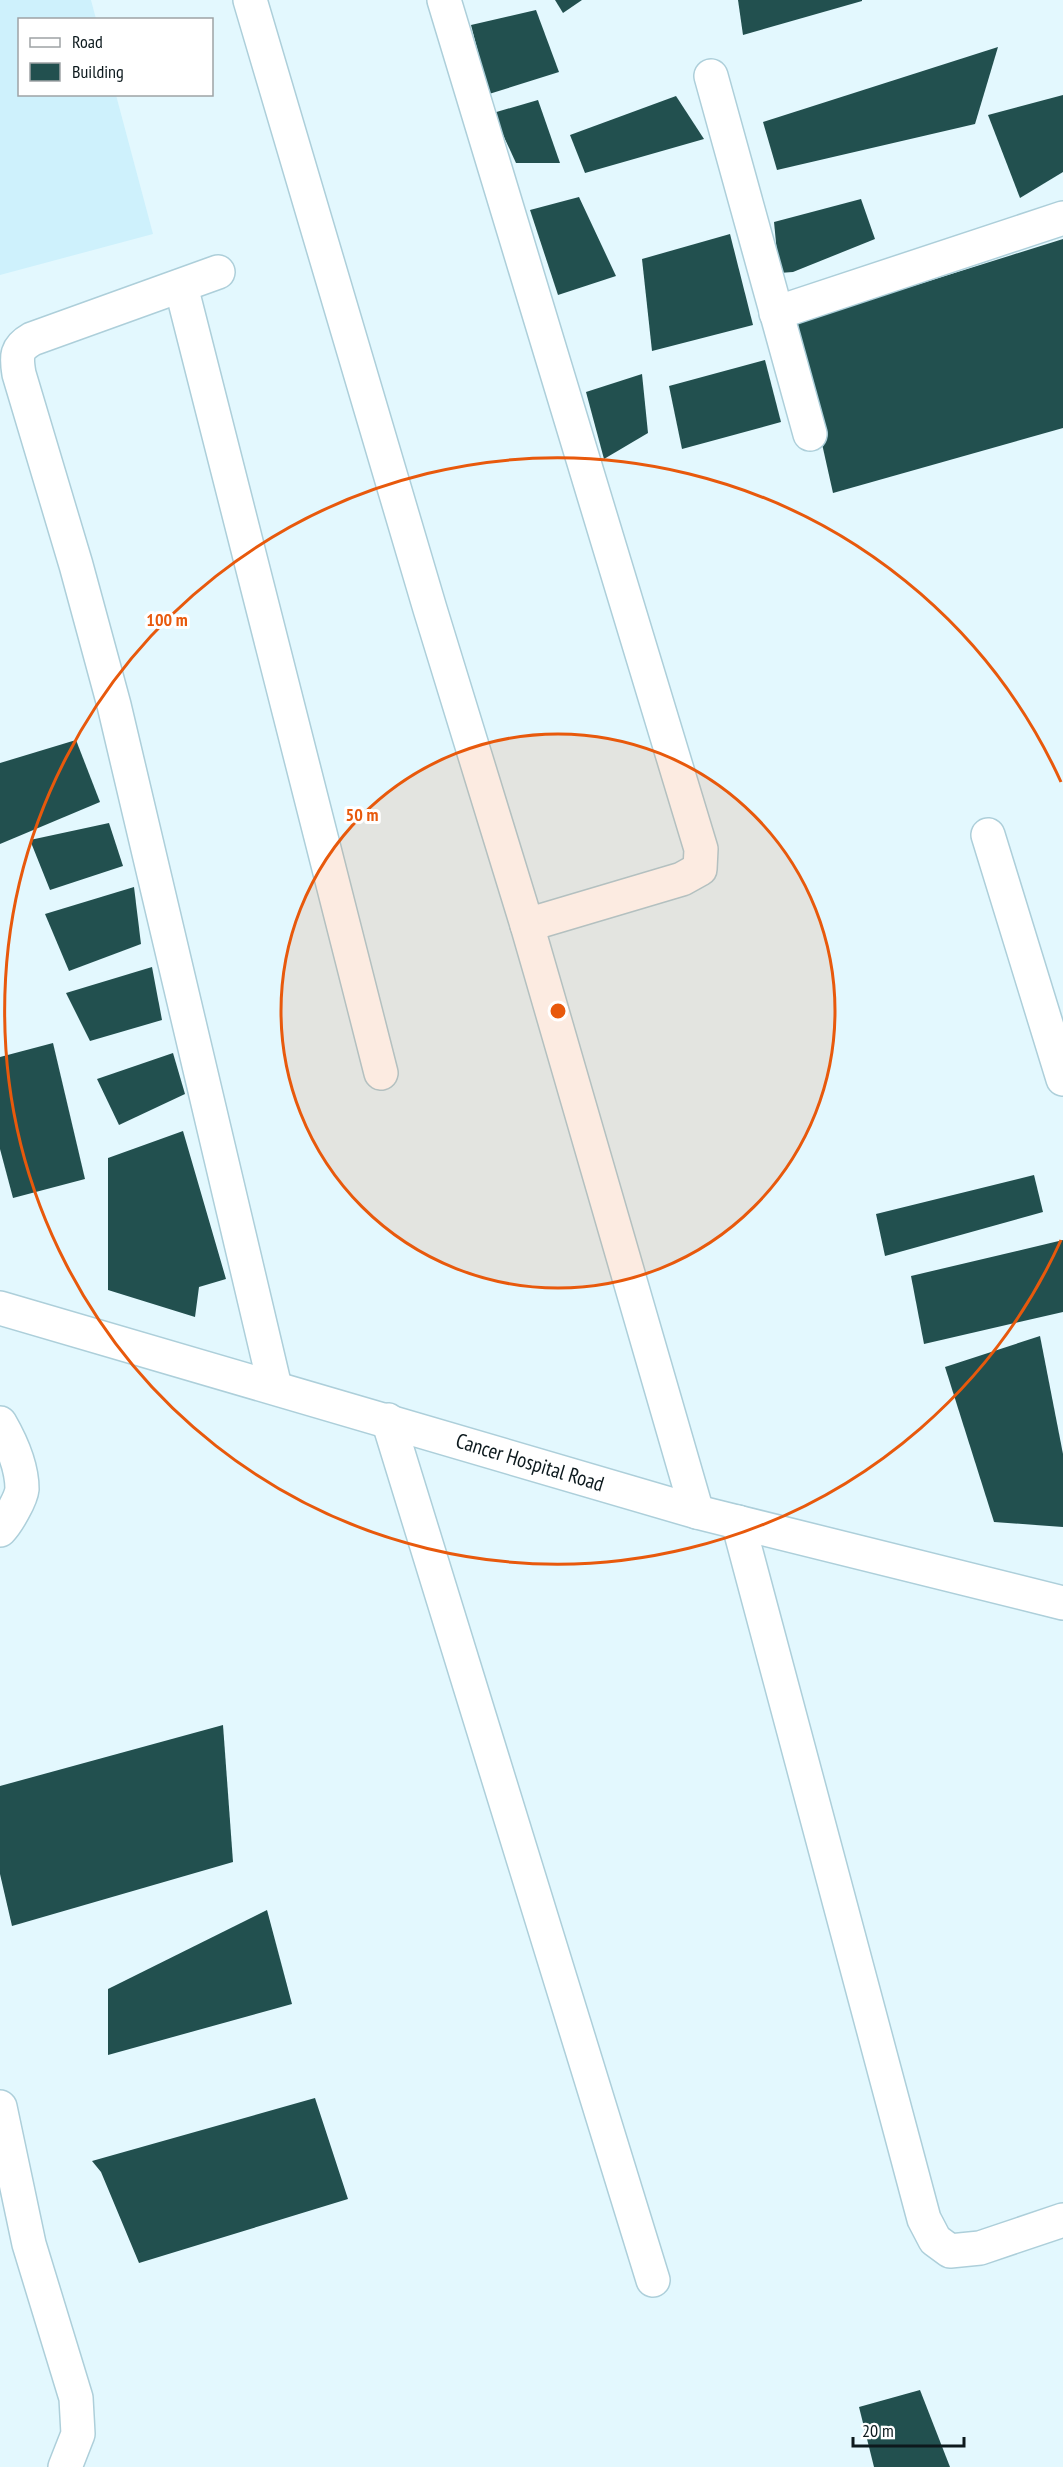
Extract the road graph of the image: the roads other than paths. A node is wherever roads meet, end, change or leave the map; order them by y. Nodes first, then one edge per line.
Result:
1 (250, 0) edge
2 (444, 0) edge
3 (711, 76) dead end
4 (1063, 218) edge
5 (218, 272) dead end
6 (181, 286) junction
7 (776, 313) junction
8 (810, 434) dead end
9 (988, 835) dead end
10 (527, 925) junction
11 (381, 1073) dead end
12 (1063, 1079) edge
13 (0, 1308) edge
14 (275, 1387) junction
15 (388, 1420) junction
16 (0, 1423) edge
17 (697, 1512) junction
18 (738, 1522) junction
19 (0, 1530) edge
20 (1063, 1604) edge
21 (0, 2107) edge
22 (1063, 2220) edge
23 (654, 2280) dead end
24 (65, 2467) edge

1 - 10 street
2 - 10 street
3 - 7 street
4 - 7 street
5 - 6 street
6 - 11 street
6 - 14 street
7 - 8 street
9 - 12 street
10 - 17 street
13 - 14 street, Cancer Hospital Road
14 - 15 street, Cancer Hospital Road
15 - 17 street, Cancer Hospital Road
15 - 23 street
16 - 19 street
17 - 18 street, Cancer Hospital Road
18 - 20 street, Cancer Hospital Road
18 - 22 street
21 - 24 street

